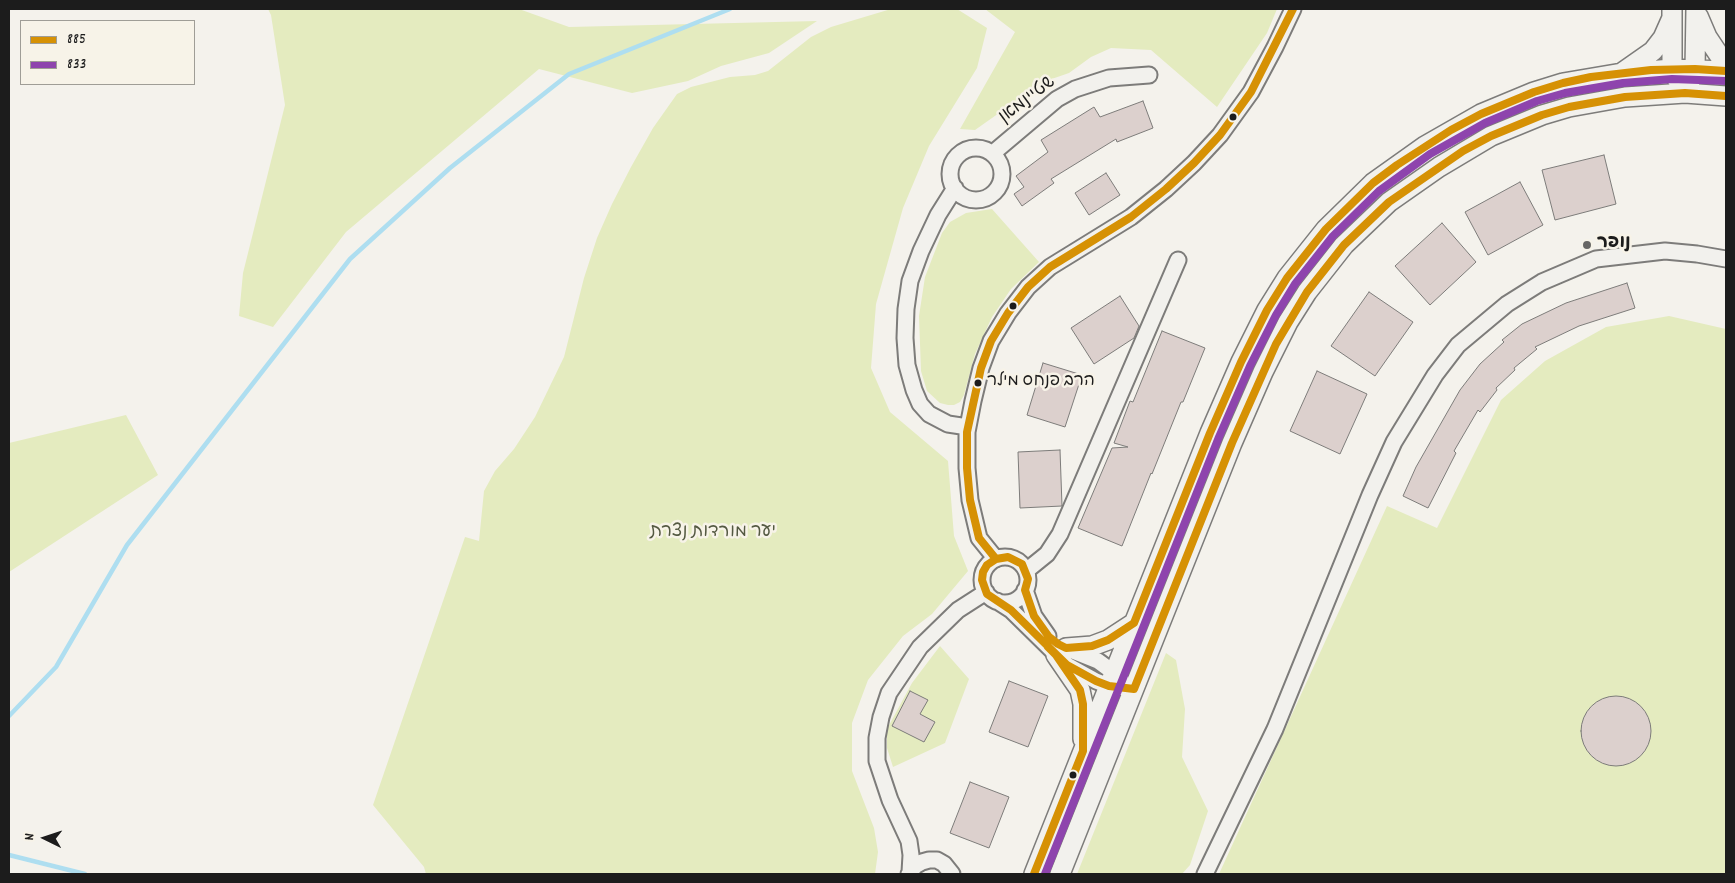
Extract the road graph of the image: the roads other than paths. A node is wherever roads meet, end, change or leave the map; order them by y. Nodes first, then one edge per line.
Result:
1 (1293, 9) edge
2 (1696, 10) edge
3 (1672, 13) edge
4 (1726, 61) edge
5 (1672, 69) junction
6 (1696, 69) junction
7 (1726, 71) edge
8 (1622, 73) junction
9 (1149, 75) dead end
10 (1684, 93) junction
11 (1726, 96) edge
12 (993, 153) junction
13 (955, 188) junction
14 (1726, 259) edge
15 (1178, 260) dead end
16 (968, 427) junction
17 (996, 559) junction
18 (1026, 571) junction
19 (1025, 590) junction
20 (992, 596) junction
21 (1134, 623) junction
22 (1061, 651) junction
23 (1111, 679) junction
24 (1134, 689) junction
25 (1083, 751) junction
26 (905, 828) junction
27 (937, 860) junction
28 (910, 873) edge
29 (952, 874) edge
30 (1034, 874) edge
31 (1060, 874) edge
32 (1205, 874) edge

1 - 16 street
2 - 4 street
2 - 6 street
3 - 5 street
3 - 8 street
5 - 6 street
5 - 8 street
5 - 10 street
6 - 7 street
6 - 10 street
8 - 21 street
9 - 12 street, שטיינמאן
10 - 11 street
10 - 24 street
12 - 13 street
12 - 13 street
13 - 16 street
14 - 32 street
15 - 18 street
16 - 17 street
17 - 18 street
17 - 20 street
18 - 19 street
19 - 20 street
19 - 22 street
20 - 22 street
20 - 26 street
21 - 22 street
21 - 23 street
22 - 23 street
22 - 25 street
23 - 24 street
23 - 25 street
24 - 31 street
25 - 30 street
26 - 27 street
26 - 28 street
27 - 28 street
27 - 29 street

